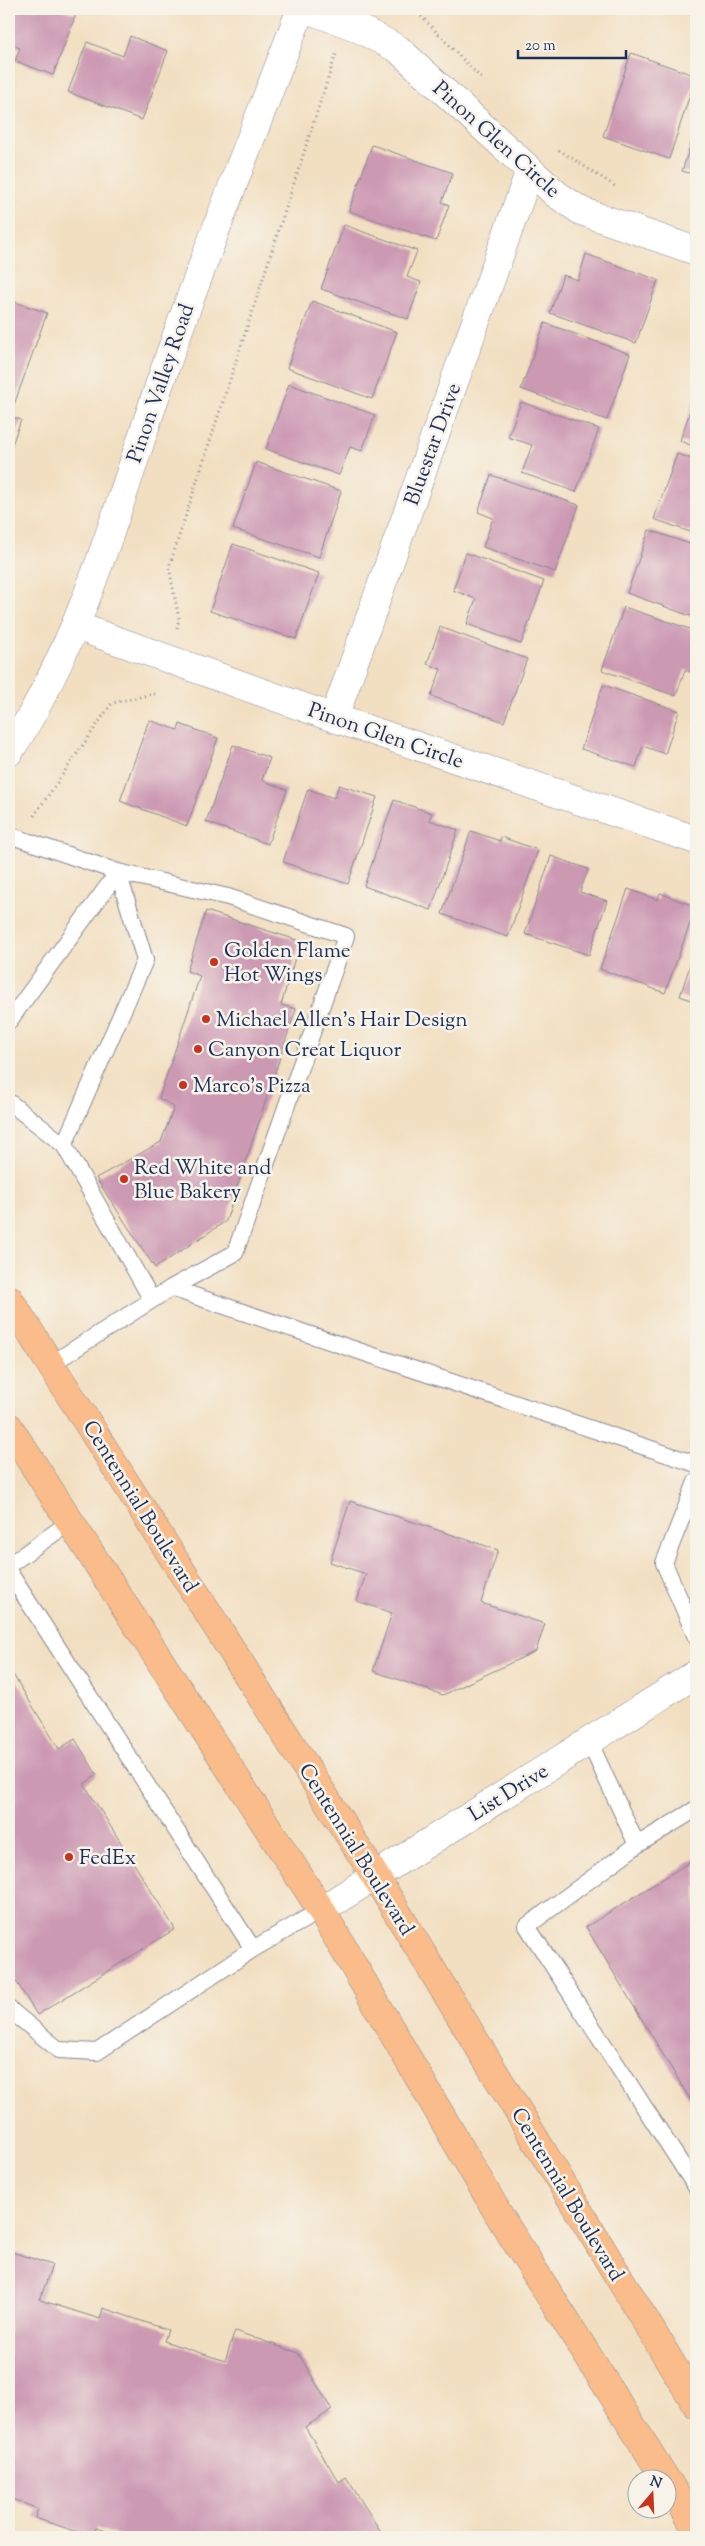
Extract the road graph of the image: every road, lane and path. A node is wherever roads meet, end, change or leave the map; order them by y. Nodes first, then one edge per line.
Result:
1 (301, 9) edge
2 (307, 9) edge
3 (414, 9) edge
4 (346, 23) junction
5 (490, 86) dead end
6 (555, 146) dead end
7 (530, 170) junction
8 (620, 190) dead end
9 (696, 251) edge
10 (76, 626) junction
11 (168, 659) junction
12 (158, 693) junction
13 (167, 696) dead end
14 (334, 718) junction
15 (9, 752) edge
16 (14, 837) edge
17 (696, 840) edge
18 (118, 872) junction
19 (9, 1022) edge
20 (9, 1102) edge
21 (64, 1145) junction
22 (171, 1288) junction
23 (9, 1298) edge
24 (152, 1300) junction
25 (51, 1364) junction
26 (9, 1427) edge
27 (696, 1464) edge
28 (696, 1482) edge
29 (70, 1522) junction
30 (9, 1565) edge
31 (9, 1572) edge
32 (696, 1637) edge
33 (696, 1674) edge
34 (589, 1741) junction
35 (696, 1809) edge
36 (637, 1845) junction
37 (375, 1876) junction
38 (321, 1910) junction
39 (253, 1949) junction
40 (9, 2009) edge
41 (696, 2186) edge
42 (692, 2390) edge
43 (659, 2468) edge
44 (678, 2498) edge
45 (696, 2528) edge

1 - 10 street, Pinon Valley Road
2 - 4 street, Pinon Glen Circle
3 - 5 path
4 - 7 street, Pinon Glen Circle
4 - 11 path
6 - 8 path
7 - 9 street, Pinon Glen Circle
7 - 14 street, Bluestar Drive
10 - 11 street, Pinon Glen Circle
10 - 15 street, Pinon Valley Road
11 - 12 path
11 - 14 street, Pinon Glen Circle
12 - 13 path
12 - 16 path
14 - 17 street, Pinon Glen Circle
16 - 18 lane
18 - 19 lane
18 - 21 lane
18 - 22 lane
20 - 21 lane
21 - 24 lane
22 - 24 lane
22 - 27 lane
23 - 25 main road, Centennial Boulevard
24 - 25 lane
25 - 37 main road, Centennial Boulevard
26 - 29 main road
28 - 32 lane
29 - 30 lane
29 - 38 main road
31 - 39 lane
33 - 34 street, List Drive
34 - 36 lane
34 - 37 street, List Drive
35 - 36 lane
36 - 41 lane
37 - 38 street, List Drive
37 - 42 main road, Centennial Boulevard
38 - 39 lane
38 - 43 main road
39 - 40 lane
44 - 45 main road

